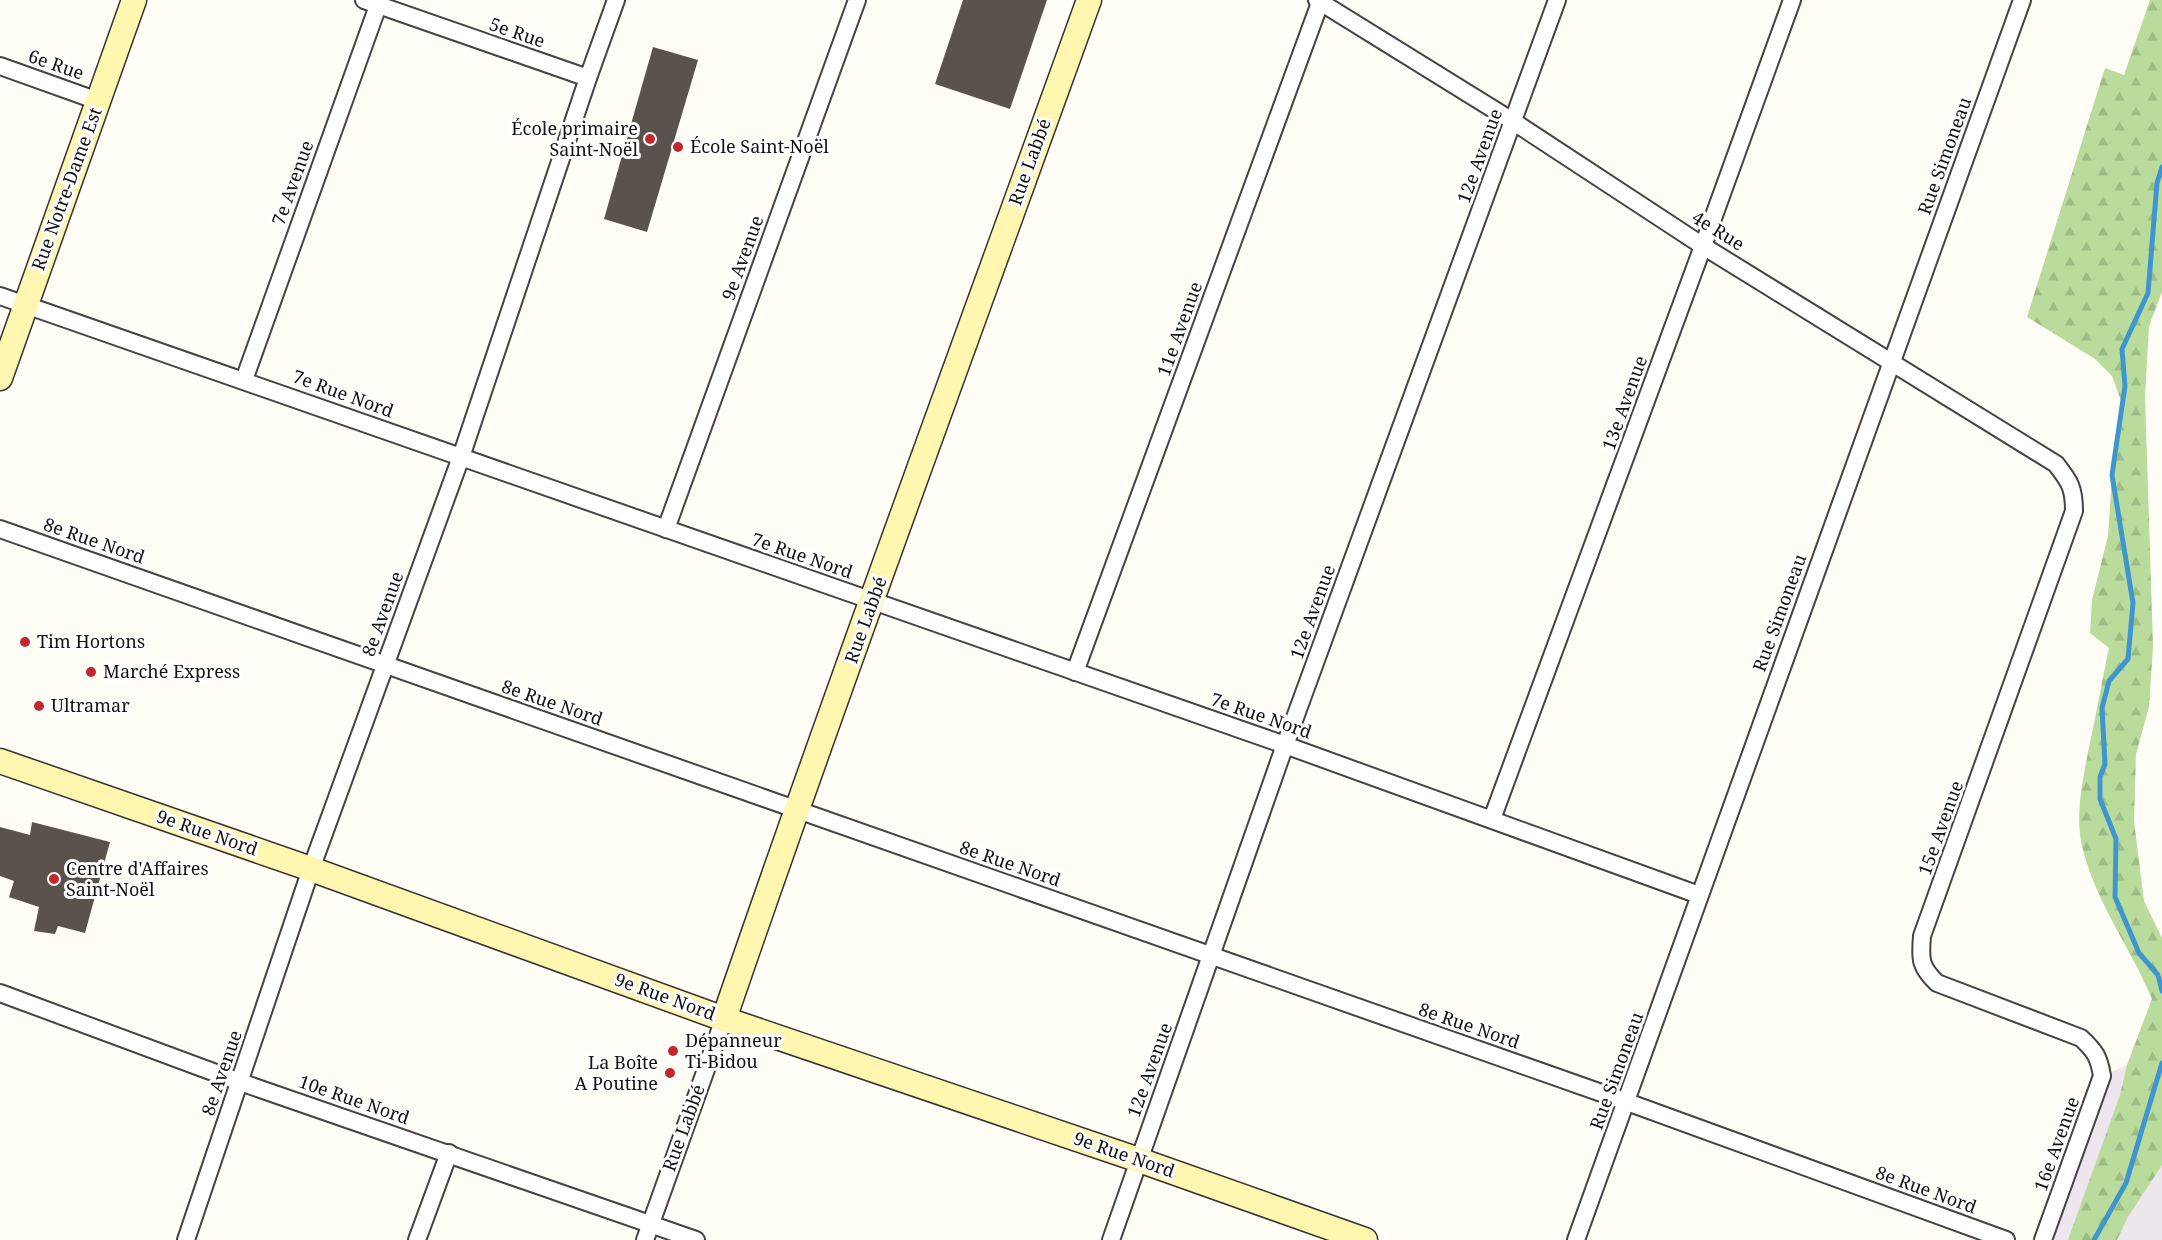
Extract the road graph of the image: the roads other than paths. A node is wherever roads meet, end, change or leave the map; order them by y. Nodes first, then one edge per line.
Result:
1 (134, 0) edge
2 (616, 0) edge
3 (857, 0) edge
4 (1089, 0) edge
5 (1557, 0) edge
6 (1792, 0) edge
7 (2022, 0) edge
8 (1319, 1) edge
9 (374, 2) edge
10 (0, 66) edge
11 (588, 78) junction
12 (98, 101) junction
13 (1514, 122) junction
14 (1703, 246) junction
15 (0, 296) edge
16 (26, 305) junction
17 (1892, 363) junction
18 (0, 378) edge
19 (244, 380) junction
20 (460, 457) junction
21 (2074, 511) joint
22 (0, 529) edge
23 (666, 529) junction
24 (873, 602) junction
25 (386, 665) junction
26 (1075, 672) junction
27 (1285, 744) junction
28 (0, 761) edge
29 (796, 810) junction
30 (1492, 819) junction
31 (311, 869) junction
32 (1699, 895) junction
33 (1212, 956) junction
34 (0, 993) edge
35 (724, 1019) junction
36 (2100, 1060) joint
37 (240, 1082) junction
38 (1627, 1102) junction
39 (448, 1153) junction
40 (1139, 1160) junction
41 (648, 1232) edge
42 (186, 1240) edge
43 (417, 1240) edge
44 (696, 1240) edge
45 (1111, 1240) edge
46 (1365, 1240) edge
47 (1576, 1240) edge
48 (2006, 1240) edge
49 (2043, 1240) edge

1 - 12 street, Rue Notre-Dame Est
2 - 11 street, 8e Avenue
3 - 23 street, 9e Avenue
4 - 24 street, Rue Labbé
5 - 13 street, 12e Avenue
6 - 14 street, 13e Avenue
7 - 17 street, Rue Simoneau
8 - 13 street, 4e Rue
8 - 26 street, 11e Avenue
9 - 11 street, 5e Rue
9 - 19 street, 7e Avenue
10 - 12 street, 6e Rue
11 - 20 street, 8e Avenue
12 - 16 street, Rue Notre-Dame Est
13 - 14 street, 4e Rue
13 - 27 street, 12e Avenue
14 - 17 street, 4e Rue
14 - 30 street, 13e Avenue
15 - 16 street, 7e Rue Nord
16 - 18 street, Rue Notre-Dame Est
16 - 19 street, 7e Rue Nord
17 - 21 street, 4e Rue
17 - 32 street, Rue Simoneau
19 - 20 street, 7e Rue Nord
20 - 23 street, 7e Rue Nord
20 - 25 street, 8e Avenue
21 - 36 street, 15e Avenue
22 - 25 street, 8e Rue Nord
23 - 24 street, 7e Rue Nord
24 - 26 street, 7e Rue Nord
24 - 29 street, Rue Labbé
25 - 29 street, 8e Rue Nord
25 - 31 street, 8e Avenue
26 - 27 street, 7e Rue Nord
27 - 30 street, 7e Rue Nord
27 - 33 street, 12e Avenue
28 - 31 street, 9e Rue Nord
29 - 33 street, 8e Rue Nord
29 - 35 street, Rue Labbé
30 - 32 street, 7e Rue Nord
31 - 35 street, 9e Rue Nord
31 - 37 street, 8e Avenue
32 - 38 street, Rue Simoneau
33 - 38 street, 8e Rue Nord
33 - 40 street, 12e Avenue
34 - 37 street, 10e Rue Nord
35 - 40 street, 9e Rue Nord
35 - 41 street, Rue Labbé
36 - 49 street, 16e Avenue
37 - 39 street, 10e Rue Nord
37 - 42 street, 8e Avenue
38 - 47 street, Rue Simoneau
38 - 48 street, 8e Rue Nord
39 - 41 street, 10e Rue Nord
39 - 43 street
40 - 45 street, 12e Avenue
40 - 46 street, 9e Rue Nord
41 - 44 street, 10e Rue Nord

